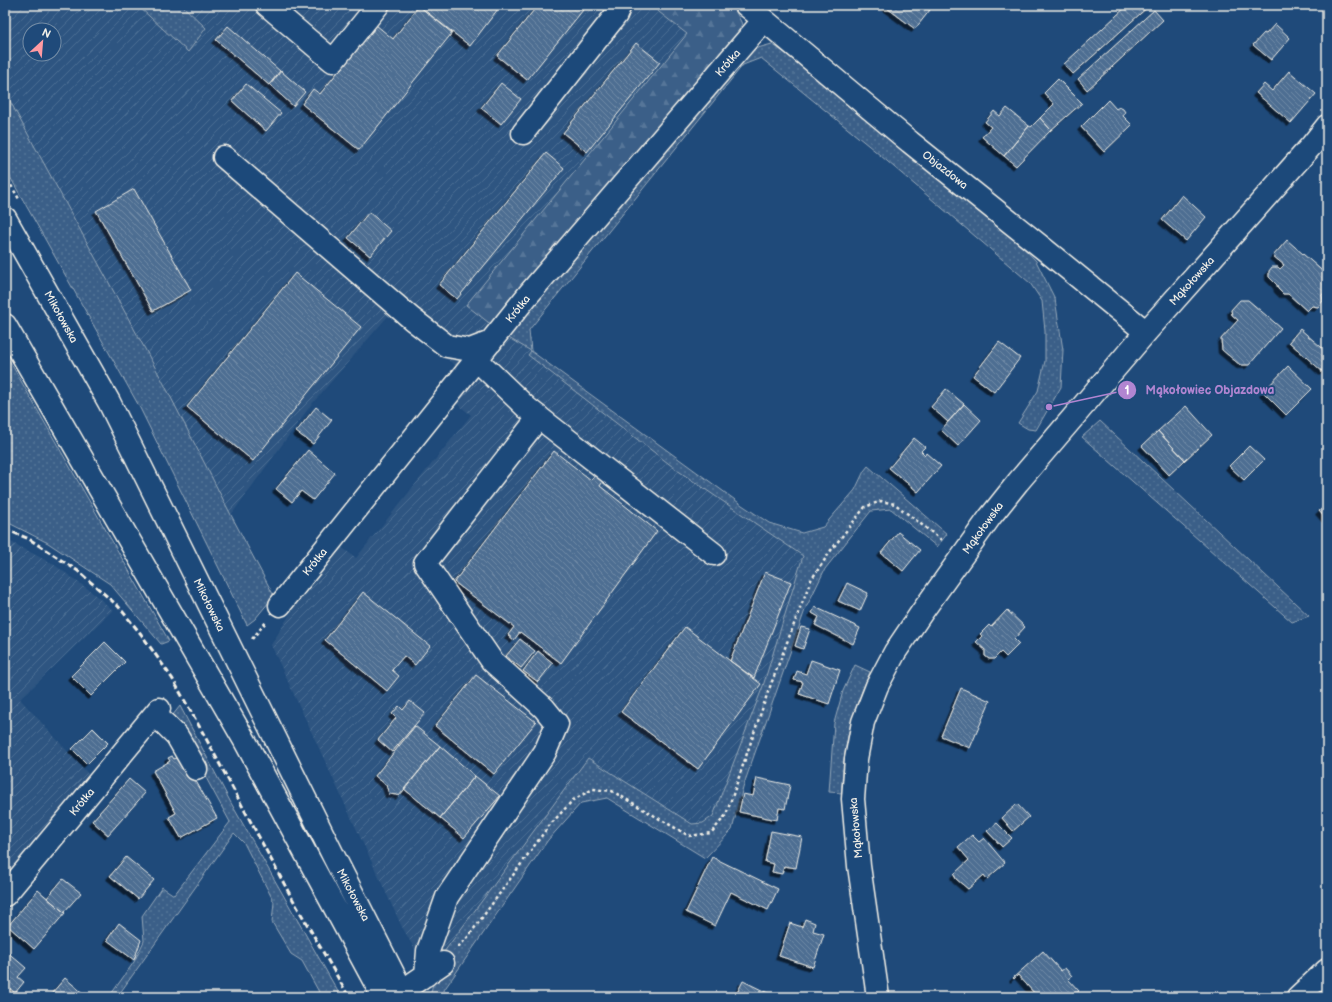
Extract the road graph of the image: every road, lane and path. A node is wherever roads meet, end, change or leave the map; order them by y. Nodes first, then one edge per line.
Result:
1 (267, 5) edge
2 (378, 5) edge
3 (620, 5) edge
4 (746, 5) edge
5 (764, 20) junction
6 (1327, 126) edge
7 (523, 133) dead end
8 (224, 157) dead end
9 (1323, 158) edge
10 (5, 218) edge
11 (5, 325) edge
12 (1146, 332) junction
13 (491, 342) junction
14 (477, 360) junction
15 (539, 417) junction
16 (714, 554) dead end
17 (962, 556) junction
18 (280, 605) joint
19 (249, 643) dead end
20 (196, 769) dead end
21 (5, 895) edge
22 (434, 969) junction
23 (1327, 970) edge
24 (397, 995) edge
25 (878, 997) edge
26 (1298, 997) edge

1 - 2 street
3 - 7 street
4 - 5 street, Objazdowa
5 - 12 street, Objazdowa
5 - 13 street, Krótka
6 - 9 street, Mąkołowska
8 - 13 street
9 - 12 street, Mąkołowska
10 - 24 street, Mikołowska
11 - 24 street, Mikołowska
12 - 17 street, Mąkołowska
13 - 14 street, Krótka
14 - 15 street
14 - 18 street, Krótka
15 - 16 street
15 - 22 street
17 - 22 path
17 - 25 street, Mąkołowska
18 - 19 path
20 - 21 street, Krótka
22 - 24 street
23 - 26 street

